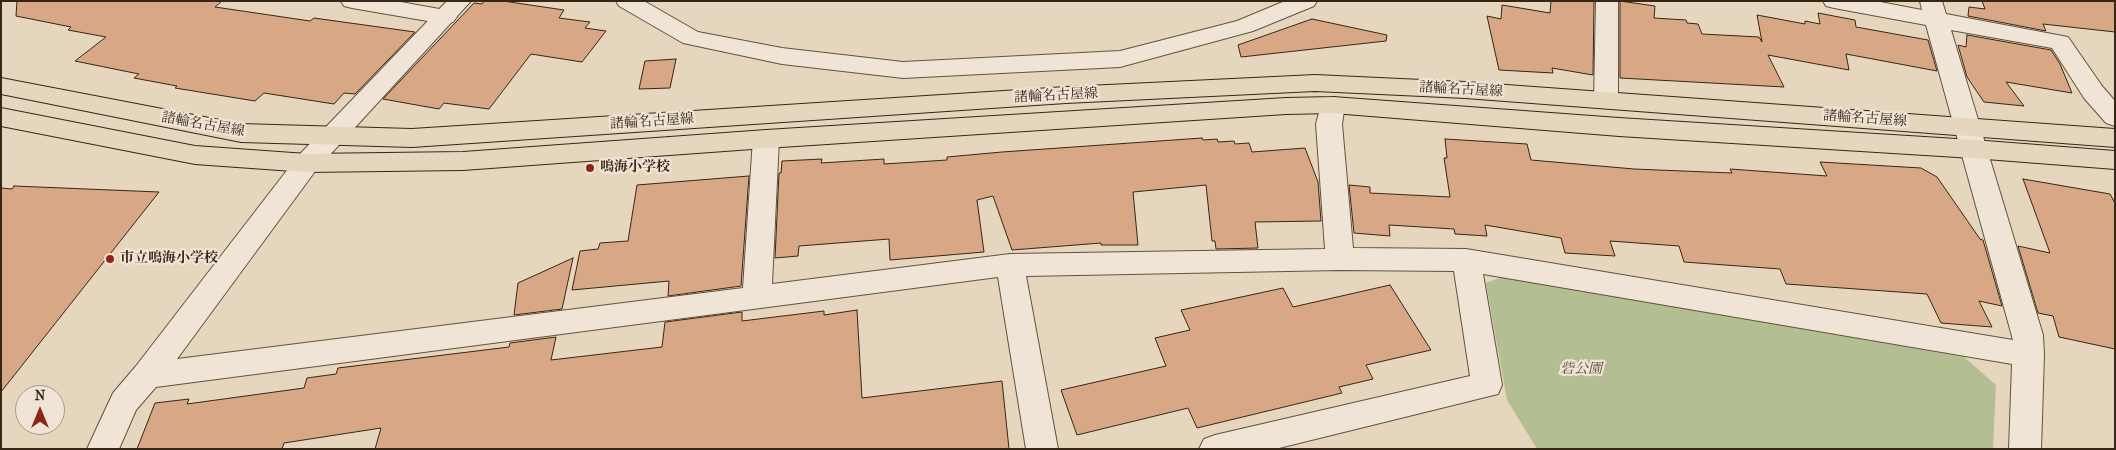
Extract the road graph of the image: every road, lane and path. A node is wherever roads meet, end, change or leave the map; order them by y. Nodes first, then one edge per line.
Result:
1 (352, 1) edge
2 (627, 1) edge
3 (1306, 1) edge
4 (1607, 1) edge
5 (1834, 1) edge
6 (452, 9) edge
7 (1934, 10) edge
8 (1, 86) edge
9 (1606, 100) junction
10 (1333, 105) junction
11 (1, 117) edge
12 (2115, 118) edge
13 (332, 135) junction
14 (1970, 137) junction
15 (2115, 138) edge
16 (766, 140) junction
17 (2115, 160) edge
18 (308, 162) junction
19 (1340, 259) junction
20 (1466, 260) junction
21 (1010, 265) junction
22 (758, 297) junction
23 (2029, 356) junction
24 (147, 375) junction
25 (103, 449) edge
26 (1042, 449) edge
27 (1215, 449) edge
28 (2025, 449) edge

1 - 6 street
2 - 3 street
4 - 9 street
5 - 7 street
6 - 13 street
7 - 12 street
7 - 14 street
8 - 13 main road, 諸輪名古屋線
9 - 13 main road, 諸輪名古屋線
9 - 14 main road, 諸輪名古屋線
10 - 14 main road, 諸輪名古屋線
10 - 16 main road, 諸輪名古屋線
10 - 19 street
11 - 18 main road, 諸輪名古屋線
13 - 18 street
14 - 15 main road, 諸輪名古屋線
14 - 17 main road, 諸輪名古屋線
14 - 23 street
16 - 18 main road, 諸輪名古屋線
16 - 22 street
18 - 24 street
19 - 20 street
19 - 21 street
20 - 23 street
20 - 27 street
21 - 22 street
21 - 26 street
22 - 24 street
23 - 28 street
24 - 25 street

